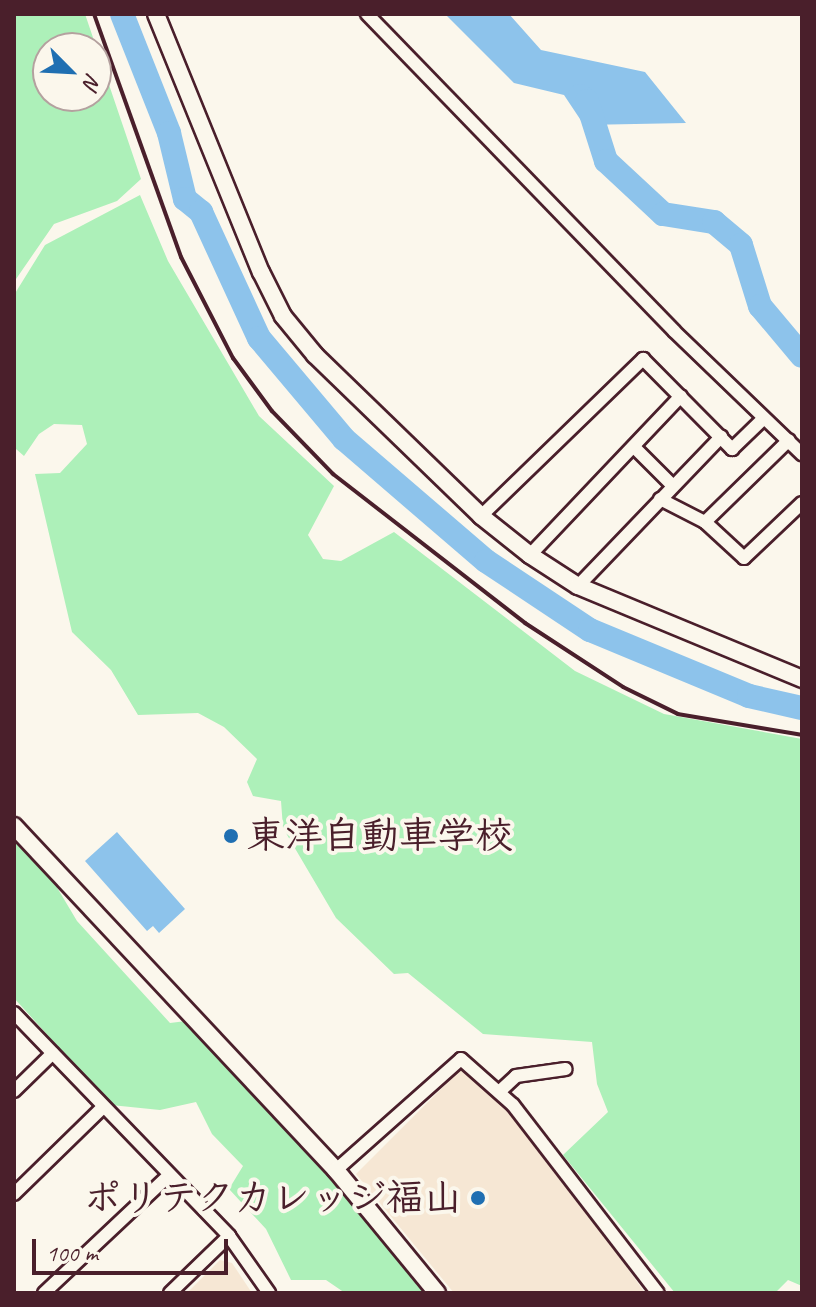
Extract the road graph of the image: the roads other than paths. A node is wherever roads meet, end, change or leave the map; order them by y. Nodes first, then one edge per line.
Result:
1 (156, 14) edge
2 (367, 14) edge
3 (681, 396) junction
4 (763, 419) junction
5 (721, 437) junction
6 (789, 440) junction
7 (635, 448) junction
8 (802, 454) edge
9 (671, 484) junction
10 (660, 499) junction
11 (802, 503) edge
12 (481, 516) junction
13 (705, 522) junction
14 (530, 555) junction
15 (578, 586) junction
16 (802, 679) edge
17 (14, 826) edge
18 (14, 1013) edge
19 (53, 1053) junction
20 (566, 1069) dead end
21 (14, 1091) edge
22 (499, 1092) junction
23 (103, 1107) junction
24 (336, 1170) junction
25 (169, 1175) junction
26 (14, 1194) edge
27 (229, 1236) junction
28 (44, 1293) edge
29 (170, 1293) edge
30 (269, 1293) edge
31 (437, 1293) edge
32 (658, 1293) edge

1 - 12 street
2 - 4 street
3 - 5 street
3 - 7 street
3 - 12 street
4 - 5 street
4 - 6 street
5 - 9 street
6 - 8 street
6 - 13 street
7 - 9 street
7 - 14 street
9 - 10 street
10 - 13 street
10 - 15 street
11 - 13 street
12 - 14 street
14 - 15 street
15 - 16 street
17 - 24 street
18 - 19 street
19 - 21 street
19 - 23 street
20 - 22 street
22 - 24 street
22 - 32 street
23 - 25 street
23 - 26 street
24 - 31 street
25 - 27 street
25 - 28 street
27 - 29 street
27 - 30 street

